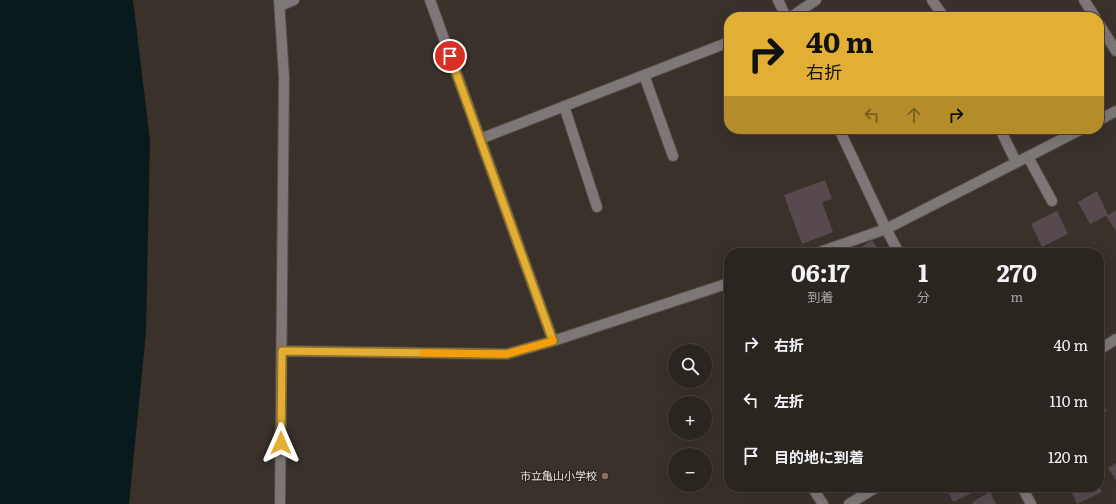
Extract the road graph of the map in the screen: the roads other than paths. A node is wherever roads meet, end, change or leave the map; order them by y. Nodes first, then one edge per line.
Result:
1 (294, 0) edge
2 (430, 0) edge
3 (778, 0) edge
4 (816, 0) edge
5 (932, 0) edge
6 (1084, 0) edge
7 (279, 3) edge
8 (784, 12) edge
9 (798, 12) edge
10 (940, 12) edge
11 (1092, 12) edge
12 (1104, 32) edge
13 (724, 44) edge
14 (1116, 51) edge
15 (644, 75) junction
16 (564, 106) junction
17 (1116, 111) edge
18 (1104, 117) edge
19 (841, 134) edge
20 (1002, 134) edge
21 (1072, 134) edge
22 (480, 139) junction
23 (672, 156) dead end
24 (1028, 157) junction
25 (1016, 162) junction
26 (1052, 201) dead end
27 (597, 207) dead end
28 (886, 229) junction
29 (831, 248) edge
30 (896, 248) edge
31 (724, 285) edge
32 (1116, 339) edge
33 (553, 341) junction
34 (1104, 347) edge
35 (282, 351) junction
36 (815, 492) edge
37 (869, 492) edge
38 (1025, 492) edge
39 (280, 504) edge
40 (823, 504) edge
41 (849, 504) edge
42 (1031, 504) edge

1 - 7 street
2 - 22 street
3 - 8 street
4 - 9 street
5 - 10 street
6 - 11 street
7 - 35 street
12 - 14 street
13 - 15 street
15 - 16 street
15 - 23 street
16 - 22 street
16 - 27 street
17 - 18 street
19 - 28 street
20 - 25 street
21 - 24 street
22 - 33 street
24 - 25 street
24 - 26 street
25 - 28 street
28 - 29 street
28 - 30 street
31 - 33 street
32 - 34 street
33 - 35 street
35 - 39 street
36 - 40 street
37 - 41 street
38 - 42 street

